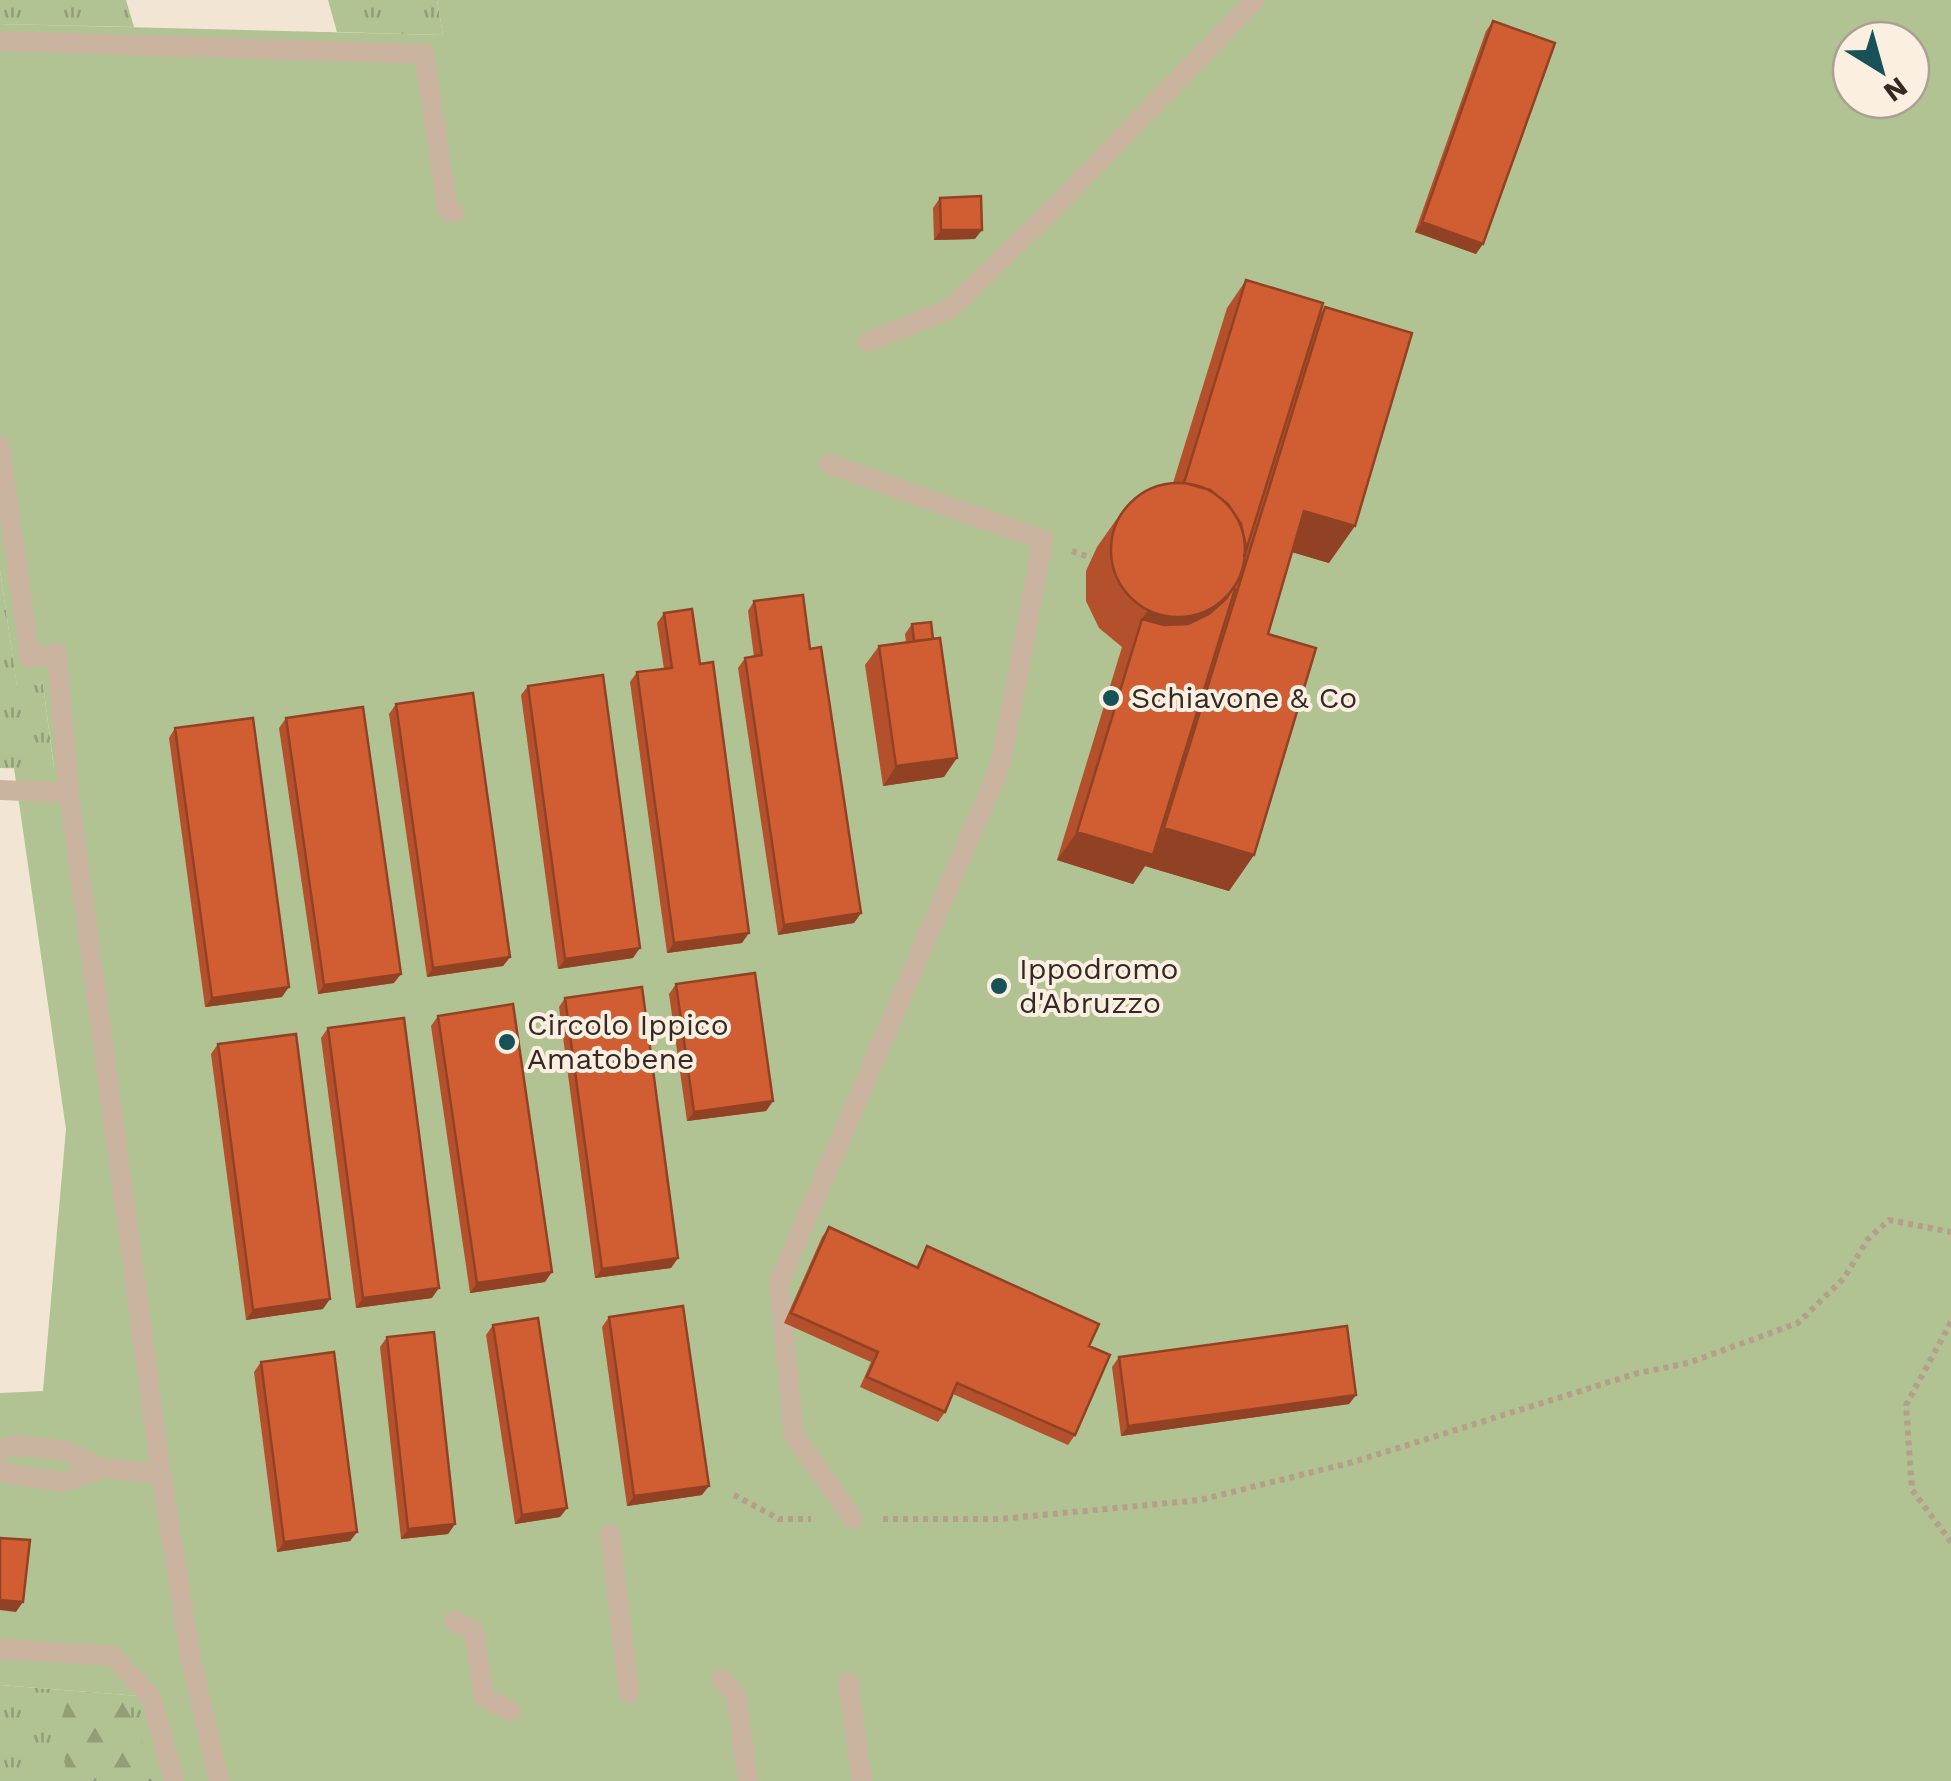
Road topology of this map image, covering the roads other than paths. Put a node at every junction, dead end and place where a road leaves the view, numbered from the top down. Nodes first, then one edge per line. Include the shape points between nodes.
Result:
1 (1255, 0) edge
2 (0, 41) edge
3 (456, 212) dead end
4 (867, 342) dead end
5 (0, 447) edge
6 (829, 464) dead end
7 (0, 790) edge
8 (69, 793) junction
9 (0, 1450) edge
10 (102, 1468) junction
11 (0, 1469) edge
12 (161, 1474) junction
13 (854, 1519) road end
14 (610, 1534) dead end
15 (454, 1621) dead end
16 (0, 1649) edge
17 (721, 1680) dead end
18 (848, 1682) dead end
19 (629, 1693) dead end
20 (511, 1711) dead end
21 (174, 1781) edge
22 (219, 1781) edge
23 (748, 1781) edge
24 (862, 1781) edge

1 - 4 lane via 950,309
2 - 3 lane via 424,54 448,212
5 - 8 lane via 30,658 58,654
6 - 13 lane via 1043,540 1001,763 778,1283 794,1434
7 - 8 lane
8 - 12 lane
9 - 10 lane via 66,1450
10 - 11 lane via 62,1482
10 - 12 lane
12 - 22 lane via 191,1660
14 - 19 lane
15 - 20 lane via 474,1631 484,1697
16 - 21 lane via 113,1656 152,1697
17 - 23 lane via 736,1695
18 - 24 lane

